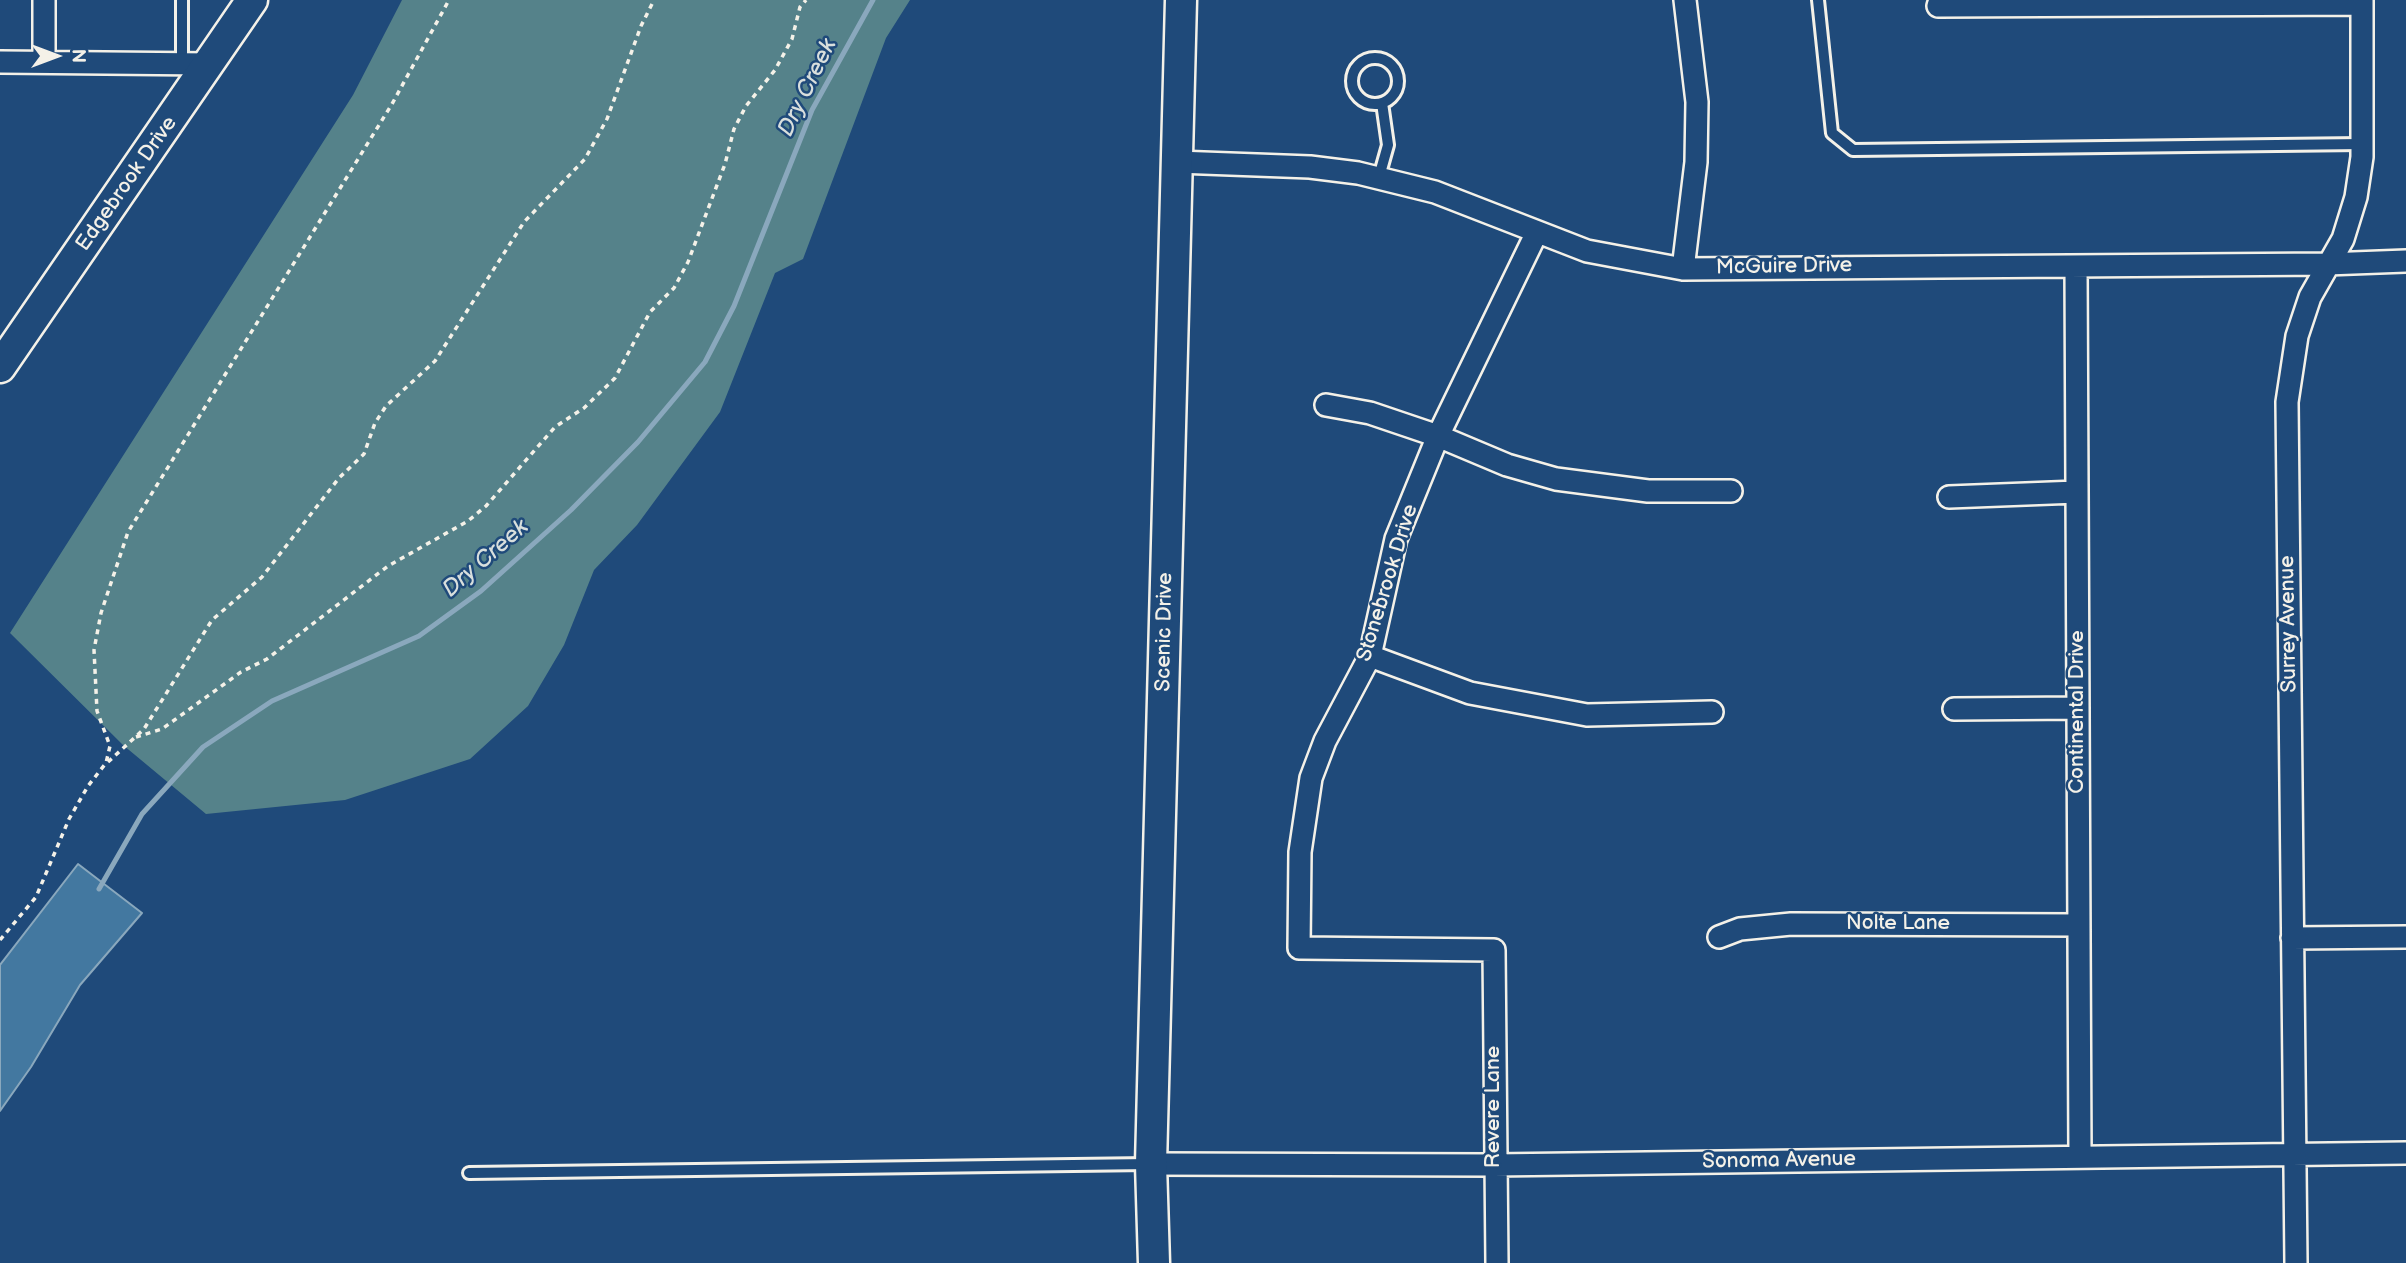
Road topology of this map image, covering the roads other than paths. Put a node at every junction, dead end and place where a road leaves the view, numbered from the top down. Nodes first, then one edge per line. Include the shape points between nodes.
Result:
1 (44, 0) edge
2 (182, 0) edge
3 (252, 0) edge
4 (1181, 0) edge
5 (1685, 0) edge
6 (1818, 0) edge
7 (2362, 2) edge
8 (1939, 3) edge
9 (44, 61) junction
10 (0, 62) edge
11 (196, 65) junction
12 (1382, 103) junction
13 (2362, 144) junction
14 (1177, 162) junction
15 (1379, 177) junction
16 (1536, 233) junction
17 (2406, 261) edge
18 (2327, 264) junction
19 (2076, 266) junction
20 (1682, 270) junction
21 (0, 367) edge
22 (1325, 405) dead end
23 (1438, 436) junction
24 (1731, 491) dead end
25 (2077, 492) junction
26 (1949, 496) dead end
27 (1370, 656) junction
28 (2078, 708) junction
29 (1954, 709) dead end
30 (1712, 712) dead end
31 (2079, 925) junction
32 (1719, 937) dead end
33 (2406, 937) edge
34 (2292, 939) junction
35 (1494, 950) joint
36 (2406, 1153) edge
37 (2293, 1156) junction
38 (2080, 1157) junction
39 (1151, 1164) junction
40 (1494, 1165) junction
41 (469, 1173) dead end
42 (1154, 1263) edge
43 (1497, 1263) edge
44 (2295, 1263) edge

1 - 9 street
2 - 11 lane
3 - 11 main road, Edgebrook Drive
4 - 14 main road, Scenic Drive
5 - 20 street via 1696,150
6 - 13 lane via 1832,133 1853,150
7 - 8 street
7 - 13 street, Surrey Avenue
9 - 10 street
9 - 11 street
11 - 21 main road, Edgebrook Drive
12 - 12 lane via 1395,91 1397,74 1385,61 1368,60 1355,71 1353,88 1365,102
12 - 15 lane via 1388,145
13 - 18 street, Surrey Avenue via 2356,197 2346,230
14 - 15 street, McGuire Drive via 1310,167
14 - 39 main road, Scenic Drive
15 - 16 street, McGuire Drive via 1435,192
16 - 20 street, McGuire Drive via 1587,251
16 - 23 street, Stonebrook Drive
17 - 18 street, McGuire Drive
18 - 19 street, McGuire Drive
18 - 34 street, Surrey Avenue via 2297,336 2287,402
19 - 20 street, McGuire Drive
19 - 25 street, Continental Drive
22 - 23 street via 1370,413
23 - 24 street via 1556,480 1648,491
23 - 27 street, Stonebrook Drive via 1396,539
25 - 26 street
25 - 28 street, Continental Drive
27 - 30 street via 1470,693 1587,715
27 - 35 street, Stonebrook Drive via 1335,720 1311,778 1300,852 1299,948
28 - 29 street
28 - 31 street, Continental Drive
31 - 32 street, Nolte Lane via 1791,923 1740,929
31 - 38 street, Continental Drive
33 - 34 street
34 - 37 street, Surrey Avenue
35 - 40 street, Revere Lane
36 - 37 street, Sonoma Avenue
37 - 38 street, Sonoma Avenue
37 - 44 street, Surrey Avenue
38 - 40 street, Sonoma Avenue
39 - 40 street, Sonoma Avenue
39 - 41 lane
39 - 42 main road, Scenic Drive
40 - 43 street, Revere Lane

